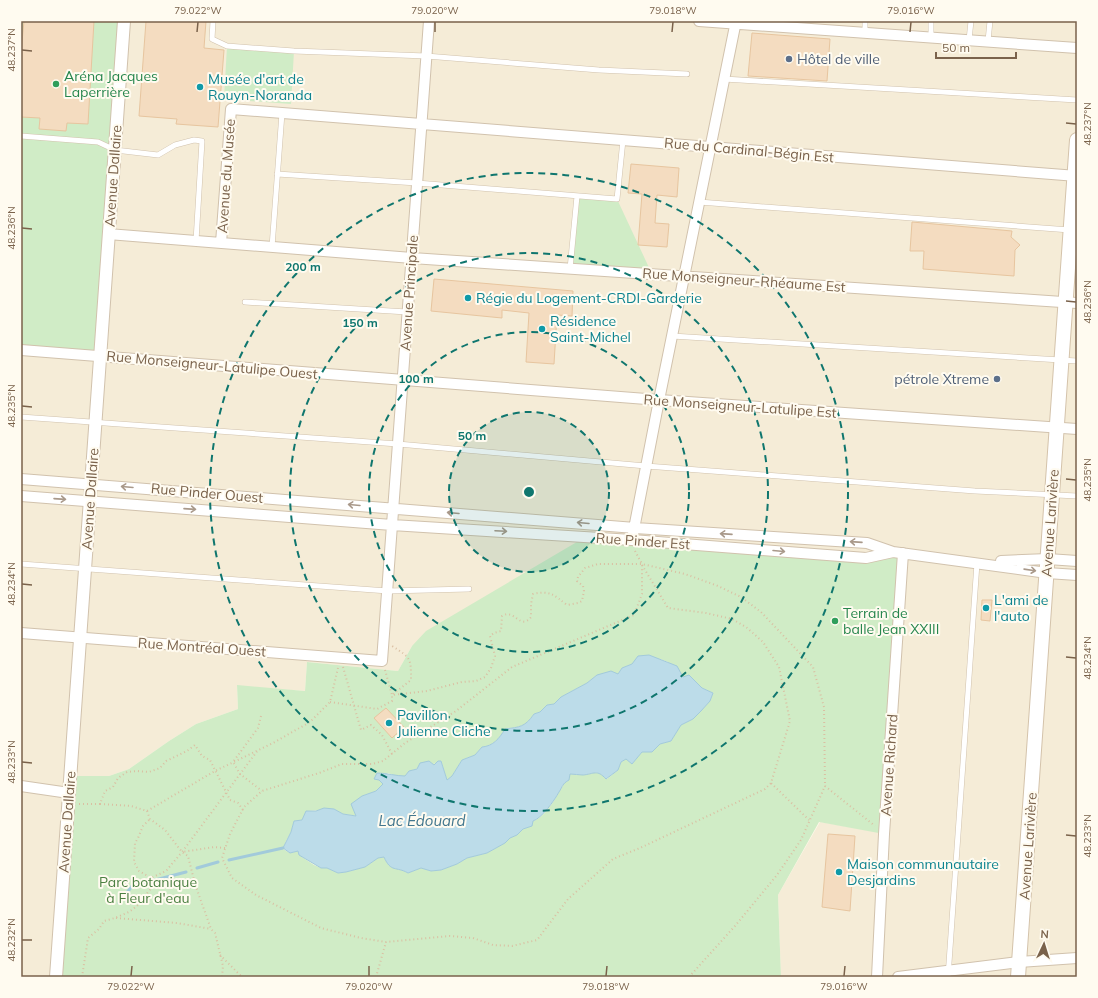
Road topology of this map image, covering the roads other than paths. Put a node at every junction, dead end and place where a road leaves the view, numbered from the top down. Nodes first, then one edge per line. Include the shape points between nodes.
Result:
1 (124, 21) edge
2 (213, 21) edge
3 (429, 21) edge
4 (699, 21) edge
5 (865, 21) edge
6 (931, 21) edge
7 (970, 21) edge
8 (990, 21) edge
9 (735, 22) edge
10 (864, 32) junction
11 (930, 37) junction
12 (969, 40) junction
13 (988, 42) junction
14 (1077, 48) edge
15 (426, 56) junction
16 (687, 74) dead end
17 (724, 79) junction
18 (1077, 100) edge
19 (231, 109) joint
20 (282, 113) junction
21 (422, 124) junction
22 (21, 136) edge
23 (623, 140) junction
24 (1077, 140) edge
25 (710, 147) junction
26 (115, 150) junction
27 (277, 174) junction
28 (1076, 176) edge
29 (417, 183) junction
30 (577, 196) junction
31 (699, 202) junction
32 (1074, 231) edge
33 (108, 234) junction
34 (196, 241) junction
35 (221, 244) junction
36 (272, 247) junction
37 (412, 258) junction
38 (570, 269) junction
39 (684, 276) junction
40 (245, 302) dead end
41 (1071, 303) edge
42 (408, 312) junction
43 (672, 336) junction
44 (21, 350) edge
45 (100, 356) junction
46 (1062, 360) junction
47 (1077, 361) edge
48 (402, 380) junction
49 (659, 400) junction
50 (21, 417) edge
51 (95, 422) junction
52 (1057, 427) junction
53 (1077, 429) edge
54 (398, 444) junction
55 (646, 466) junction
56 (21, 479) edge
57 (91, 484) junction
58 (1052, 494) junction
59 (21, 496) edge
60 (1077, 496) edge
61 (89, 502) junction
62 (393, 508) junction
63 (392, 525) junction
64 (635, 528) junction
65 (632, 540) junction
66 (898, 553) junction
67 (1077, 561) edge
68 (977, 562) junction
69 (21, 564) edge
70 (1047, 566) junction
71 (86, 568) junction
72 (1077, 575) edge
73 (469, 589) dead end
74 (388, 591) junction
75 (21, 633) edge
76 (80, 638) junction
77 (382, 661) joint
78 (21, 786) edge
79 (68, 798) junction
80 (1077, 958) edge
81 (1019, 962) junction
82 (948, 974) edge
83 (56, 977) edge
84 (877, 977) edge
85 (898, 977) edge
86 (1018, 977) edge

1 - 26 street, Avenue Dallaire
2 - 15 lane via 212,40 227,46
3 - 15 street, Avenue Principale
4 - 9 street
5 - 10 lane
6 - 11 lane
7 - 12 lane
8 - 13 lane
9 - 10 street
9 - 17 street
10 - 11 street
11 - 12 street
12 - 13 street
13 - 14 street
15 - 16 lane via 599,70
15 - 21 street, Avenue Principale
17 - 18 lane
17 - 25 street
19 - 20 street, Rue du Cardinal-Bégin Est
19 - 35 street, Avenue du Musée
20 - 21 street, Rue du Cardinal-Bégin Est
20 - 27 lane
21 - 23 street, Rue du Cardinal-Bégin Est
21 - 29 street, Avenue Principale
22 - 26 lane via 98,142
23 - 25 street, Rue du Cardinal-Bégin Est
23 - 30 lane via 617,199
24 - 28 main road, Avenue Larivière
25 - 28 street, Rue du Cardinal-Bégin Est
25 - 31 street
26 - 33 street, Avenue Dallaire
26 - 34 lane via 158,155 175,145 194,140 202,141
27 - 29 lane
27 - 36 lane
28 - 32 main road, Avenue Larivière
29 - 30 lane
29 - 37 street, Avenue Principale
30 - 38 lane
31 - 32 lane
31 - 39 street
32 - 41 main road, Avenue Larivière
33 - 34 street, Rue Monseigneur-Rhéaume Est
33 - 45 street, Avenue Dallaire
34 - 35 street, Rue Monseigneur-Rhéaume Est
35 - 36 street, Rue Monseigneur-Rhéaume Est
36 - 37 street, Rue Monseigneur-Rhéaume Est
37 - 38 street, Rue Monseigneur-Rhéaume Est
37 - 42 street, Avenue Principale
38 - 39 street, Rue Monseigneur-Rhéaume Est
39 - 41 street, Rue Monseigneur-Rhéaume Est
39 - 43 street
40 - 42 lane
41 - 46 main road, Avenue Larivière
42 - 48 street, Avenue Principale
43 - 46 lane
43 - 49 street
44 - 45 street, Rue Monseigneur-Latulipe Ouest
45 - 48 street, Rue Monseigneur-Latulipe Ouest
45 - 51 street, Avenue Dallaire
46 - 47 lane
46 - 52 main road, Avenue Larivière
48 - 49 street, Rue Monseigneur-Latulipe Est
48 - 54 street, Avenue Principale
49 - 52 street, Rue Monseigneur-Latulipe Est
49 - 55 street
50 - 51 lane
51 - 54 lane
51 - 57 street, Avenue Dallaire
52 - 53 street, Rue Monseigneur-Latulipe Est
52 - 58 main road, Avenue Larivière
54 - 55 lane
54 - 62 street, Avenue Principale
55 - 58 lane via 975,491
55 - 64 street
56 - 57 street, Rue Pinder Ouest
57 - 61 street, Avenue Dallaire
62 -> 57 street, Rue Pinder Ouest
58 - 60 lane
58 - 70 main road, Avenue Larivière
59 -> 61 street, Rue Pinder Ouest
61 -> 63 street, Rue Pinder Ouest
61 - 71 street, Avenue Dallaire
62 - 63 street, Avenue Principale
64 -> 62 street, Rue Pinder Est
63 -> 65 street, Rue Pinder Est
63 - 74 street, Avenue Principale
64 - 65 street
66 -> 64 street, Rue Pinder Est via 867,543
65 -> 66 street, Rue Pinder Est via 866,558
66 - 68 street, Rue Pinder Est
66 - 84 street, Avenue Richard
67 - 70 street, Rue Pinder Est
68 - 70 street, Rue Pinder Est
68 - 82 lane
69 - 71 lane
70 - 72 street, Rue Pinder Est
70 - 81 main road, Avenue Larivière
71 - 74 lane
71 - 76 street, Avenue Dallaire
73 - 74 lane
74 - 77 street, Avenue Principale
75 - 76 street, Rue Montréal Ouest
76 - 77 street, Rue Montréal Ouest
76 - 79 street, Avenue Dallaire
78 - 79 street
79 - 83 street, Avenue Dallaire
80 - 81 street
81 - 82 street
81 - 86 main road, Avenue Larivière
82 - 85 street

